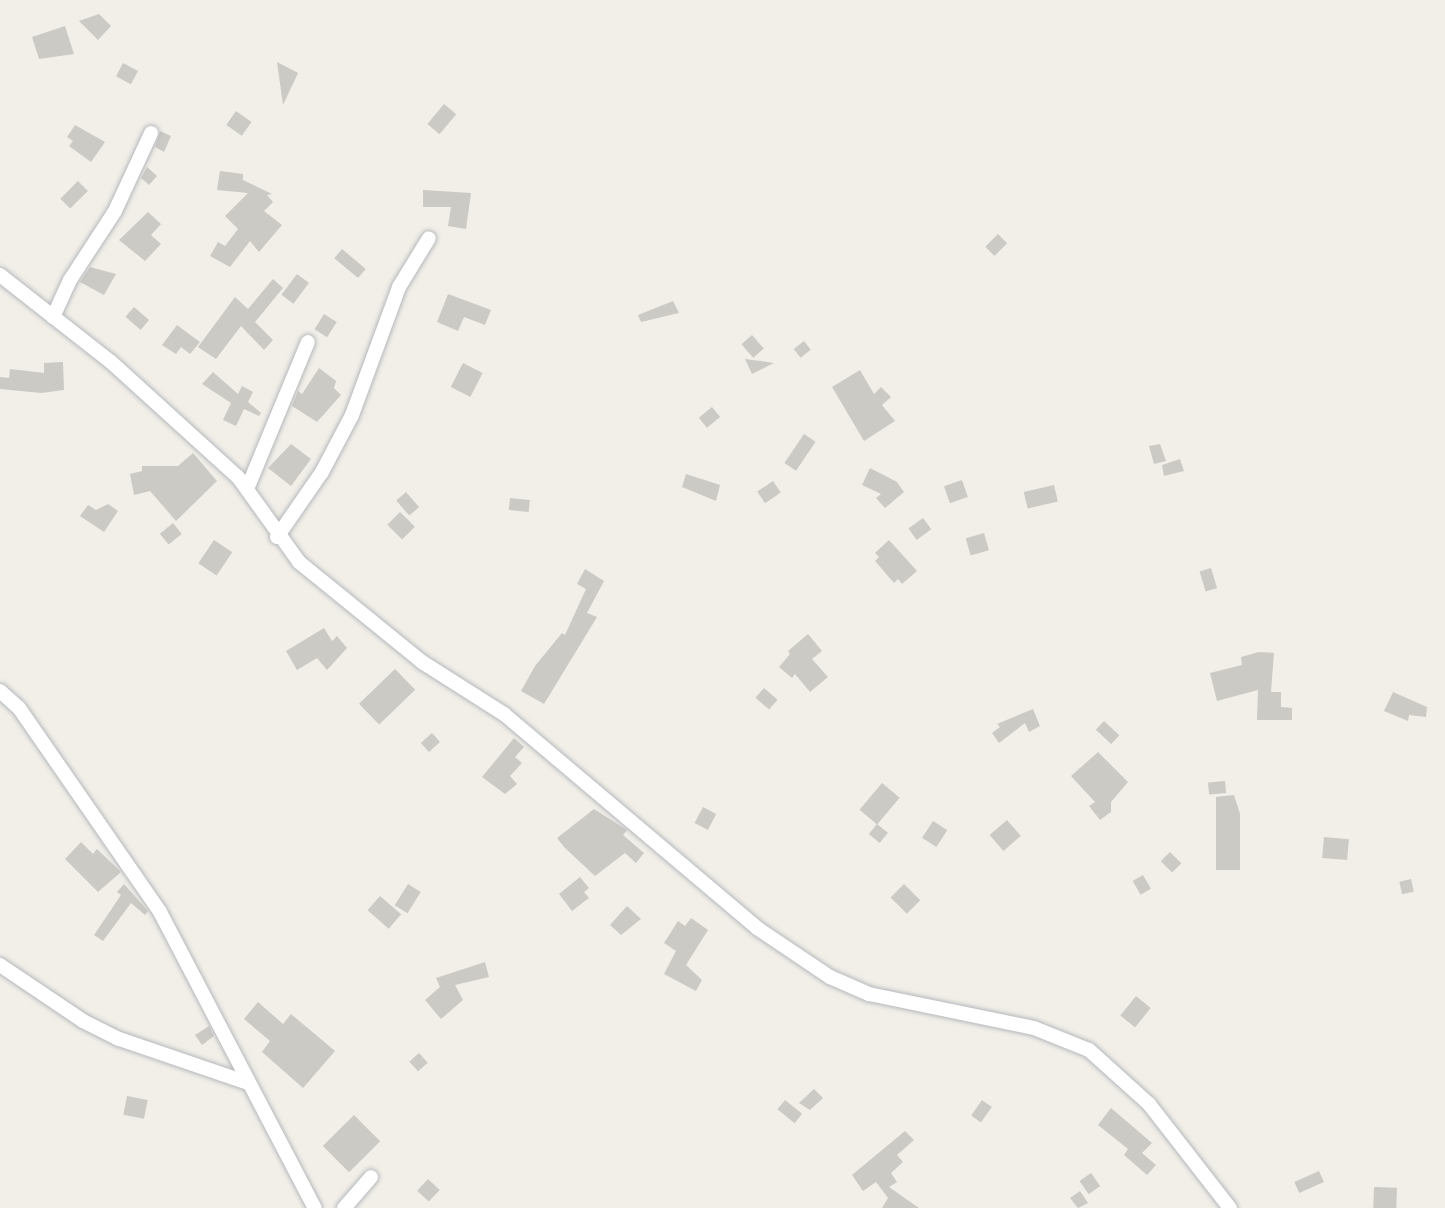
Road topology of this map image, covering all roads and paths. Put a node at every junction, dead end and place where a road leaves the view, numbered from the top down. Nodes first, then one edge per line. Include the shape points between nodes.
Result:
1 (151, 133) dead end
2 (429, 237) dead end
3 (0, 275) edge
4 (53, 317) junction
5 (307, 342) dead end
6 (247, 489) junction
7 (277, 537) junction
8 (0, 691) edge
9 (0, 965) edge
10 (248, 1083) junction
11 (372, 1177) dead end
12 (315, 1208) edge
13 (344, 1208) edge
14 (1230, 1208) edge

1 - 4 street via 116,211 70,280
2 - 7 street via 399,288 352,415 322,472
3 - 4 street
4 - 6 street via 196,438
5 - 6 street
6 - 7 street
7 - 14 street via 299,562 379,629 504,714 668,848 757,928 830,977 908,1005 1034,1028 1089,1050 1149,1104
8 - 10 street via 19,708 160,912
9 - 10 street via 83,1021 120,1039
10 - 12 street
11 - 13 street

